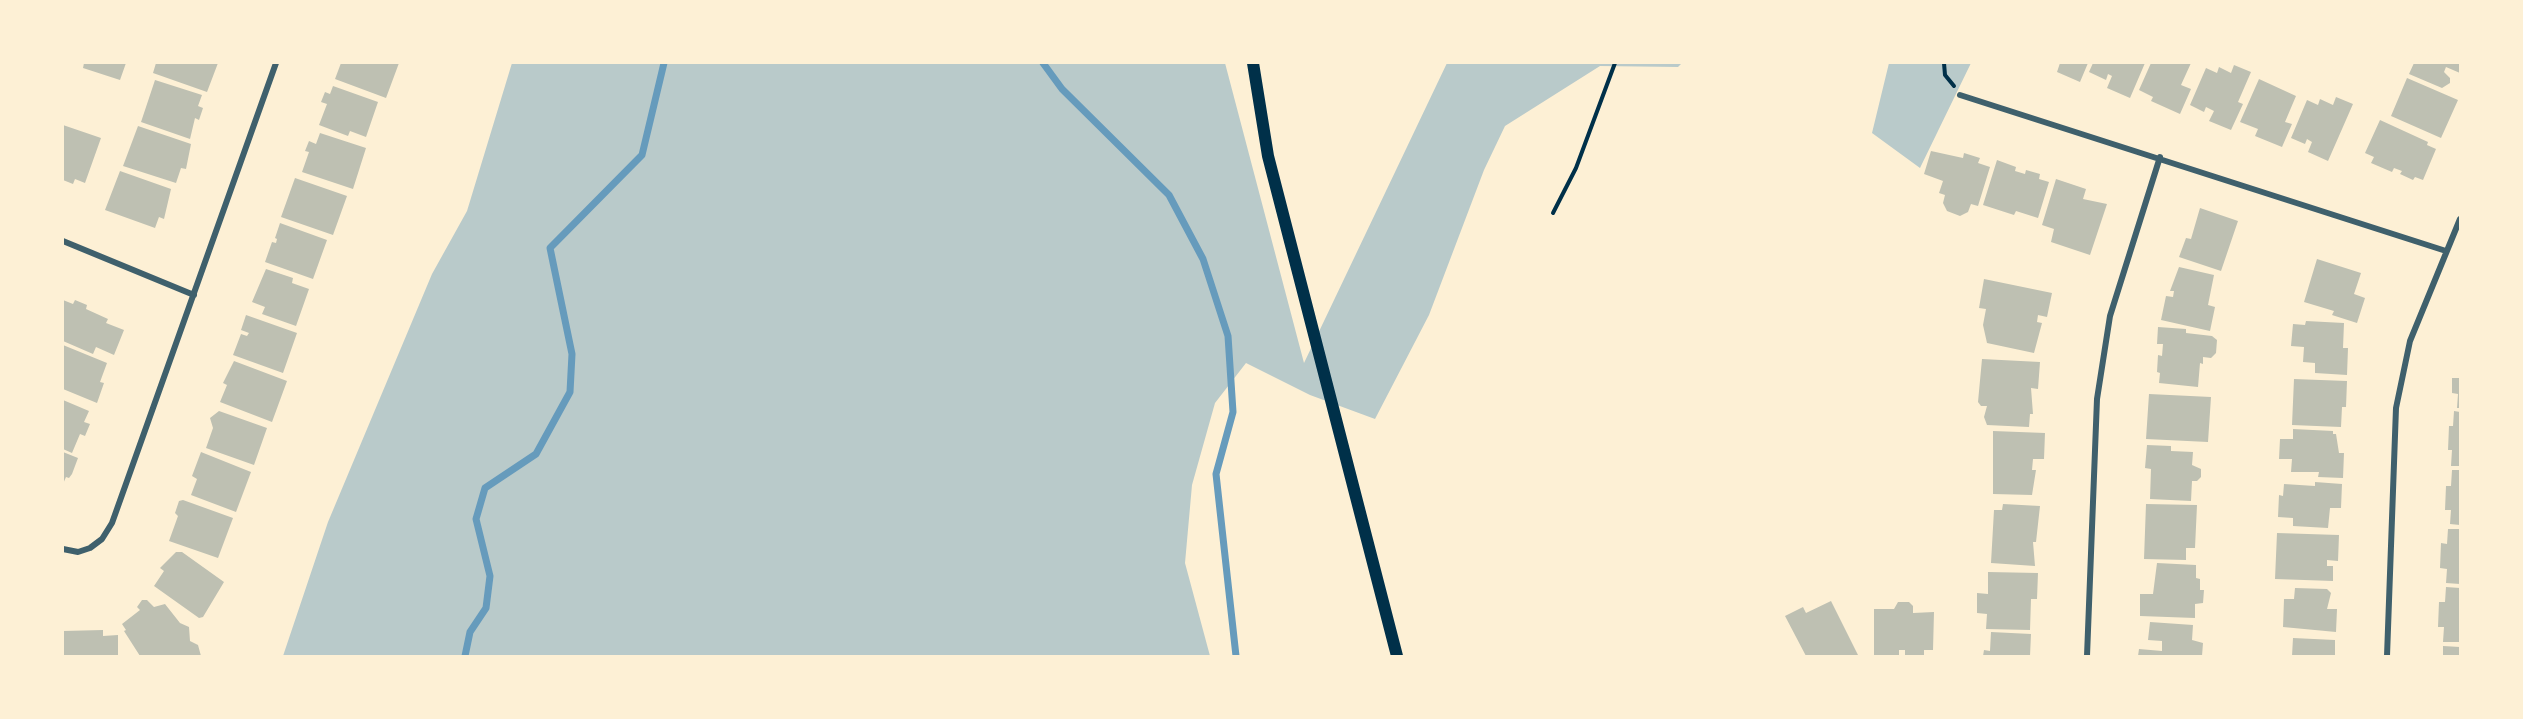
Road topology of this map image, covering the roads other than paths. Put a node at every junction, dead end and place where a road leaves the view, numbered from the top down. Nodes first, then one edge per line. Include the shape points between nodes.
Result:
1 (276, 63) edge
2 (1253, 63) edge
3 (1960, 95) road end
4 (2160, 157) junction
5 (2460, 219) edge
6 (63, 241) edge
7 (2446, 251) junction
8 (194, 295) junction
9 (63, 549) edge
10 (1396, 656) edge
11 (2087, 656) edge
12 (2387, 656) edge

1 - 8 street
2 - 10 main road via 1268,156
3 - 4 street
4 - 7 street
4 - 11 street via 2110,316 2097,399
5 - 7 street
6 - 8 street
7 - 12 street via 2410,341 2396,408
8 - 9 street via 112,523 90,548 78,552

